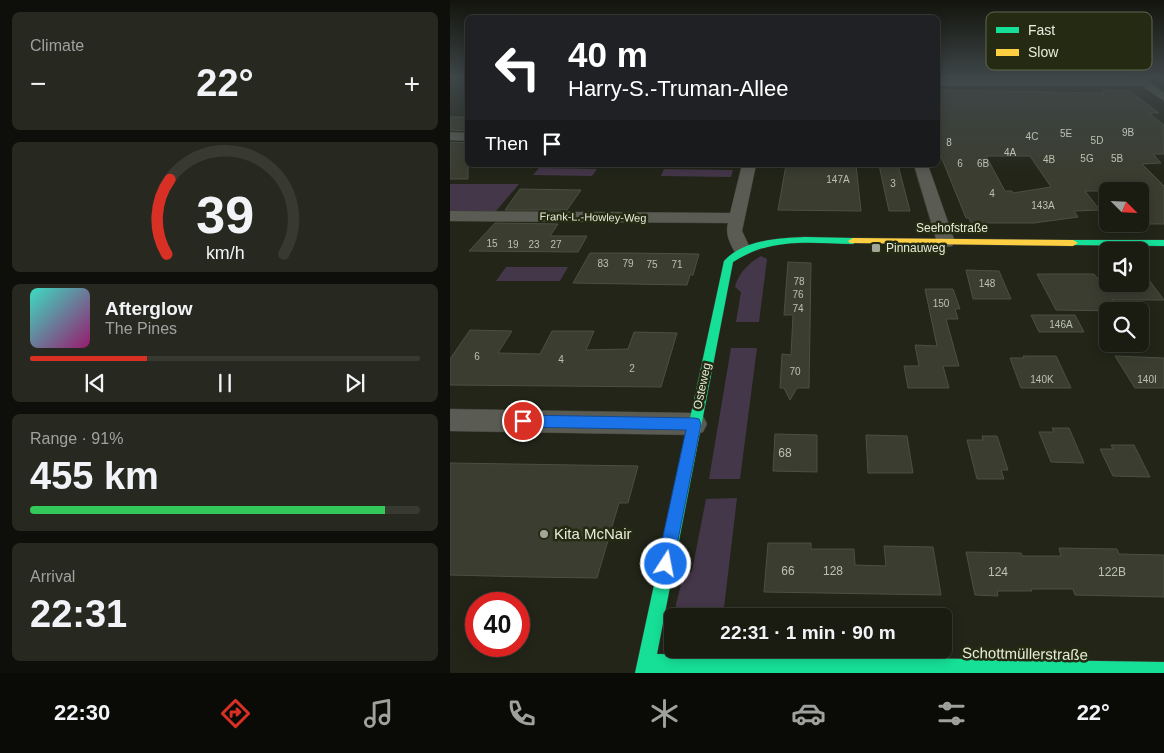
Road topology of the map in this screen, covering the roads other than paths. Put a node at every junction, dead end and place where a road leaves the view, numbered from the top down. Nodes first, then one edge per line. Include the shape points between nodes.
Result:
1 (450, 136) edge
2 (465, 137) edge
3 (748, 167) edge
4 (922, 167) edge
5 (450, 216) edge
6 (736, 218) junction
7 (946, 242) junction
8 (1164, 244) edge
9 (742, 250) junction
10 (450, 420) edge
11 (694, 424) junction
12 (645, 668) edge
13 (1164, 671) edge

1 - 2 street
3 - 6 street
4 - 7 street
5 - 6 street, Frank-L.-Howley-Weg
6 - 9 street via 734,231
7 - 8 street, Seehofstraße
7 - 9 street, Seehofstraße via 779,241
9 - 11 street, Osteweg via 729,261
10 - 11 street
11 - 12 street, Osteweg
12 - 13 street, Schottmüllerstraße

